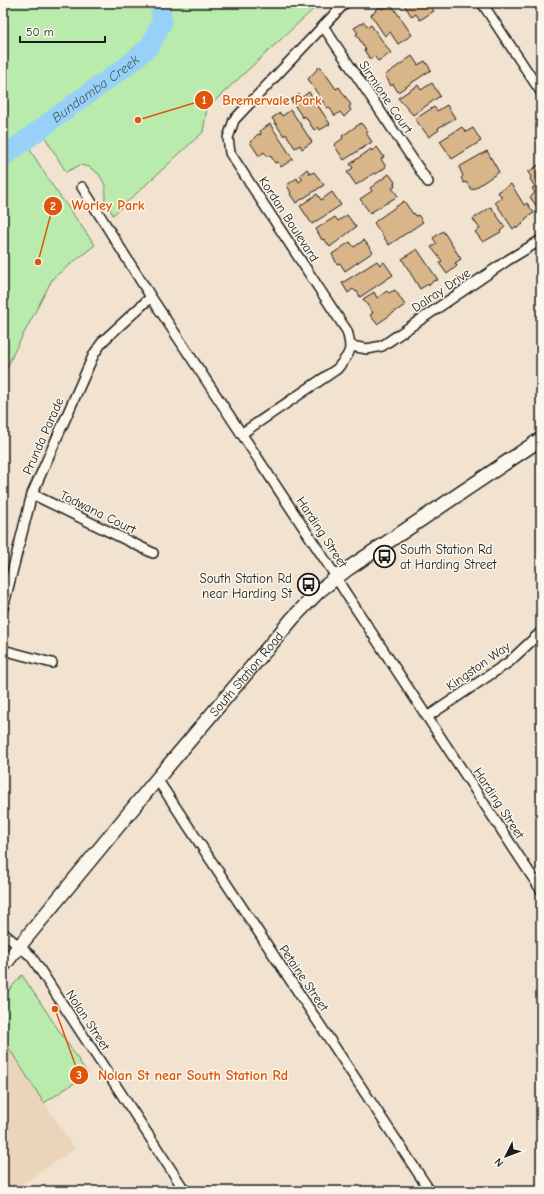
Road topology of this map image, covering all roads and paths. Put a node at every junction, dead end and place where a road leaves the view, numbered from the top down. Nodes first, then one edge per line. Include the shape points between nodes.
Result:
1 (346, 3) edge
2 (482, 3) edge
3 (323, 26) junction
4 (541, 92) edge
5 (428, 182) dead end
6 (82, 187) dead end
7 (541, 240) edge
8 (151, 297) junction
9 (352, 346) junction
10 (241, 434) junction
11 (541, 439) edge
12 (32, 494) junction
13 (153, 553) dead end
14 (336, 578) junction
15 (3, 608) edge
16 (541, 632) edge
17 (3, 650) edge
18 (52, 662) dead end
19 (427, 717) junction
20 (156, 779) junction
21 (541, 890) edge
22 (3, 933) edge
23 (19, 946) junction
24 (3, 966) edge
25 (185, 1191) edge
26 (430, 1191) edge

1 - 3 street, Kordan Boulevard
2 - 4 street
3 - 5 street, Sirmione Court
3 - 9 street, Kordan Boulevard via 234,120 228,138 230,153 347,331
6 - 8 street, Harding Street
7 - 9 street, Dalray Drive via 382,346 367,349
8 - 10 street, Harding Street
8 - 12 street, Prunda Parade via 103,341 94,354
9 - 10 street via 337,369
10 - 14 street, Harding Street
11 - 14 main road, South Station Road
12 - 13 street, Todwana Court
12 - 15 street, Prunda Parade
14 - 19 street, Harding Street
14 - 20 main road, South Station Road via 319,591 293,618
16 - 19 street, Kingston Way via 509,662
17 - 18 street
19 - 21 street, Harding Street
20 - 23 main road, South Station Road
20 - 26 street, Petaine Street
22 - 23 street
23 - 24 main road, South Station Road
23 - 25 street, Nolan Street via 31,956

